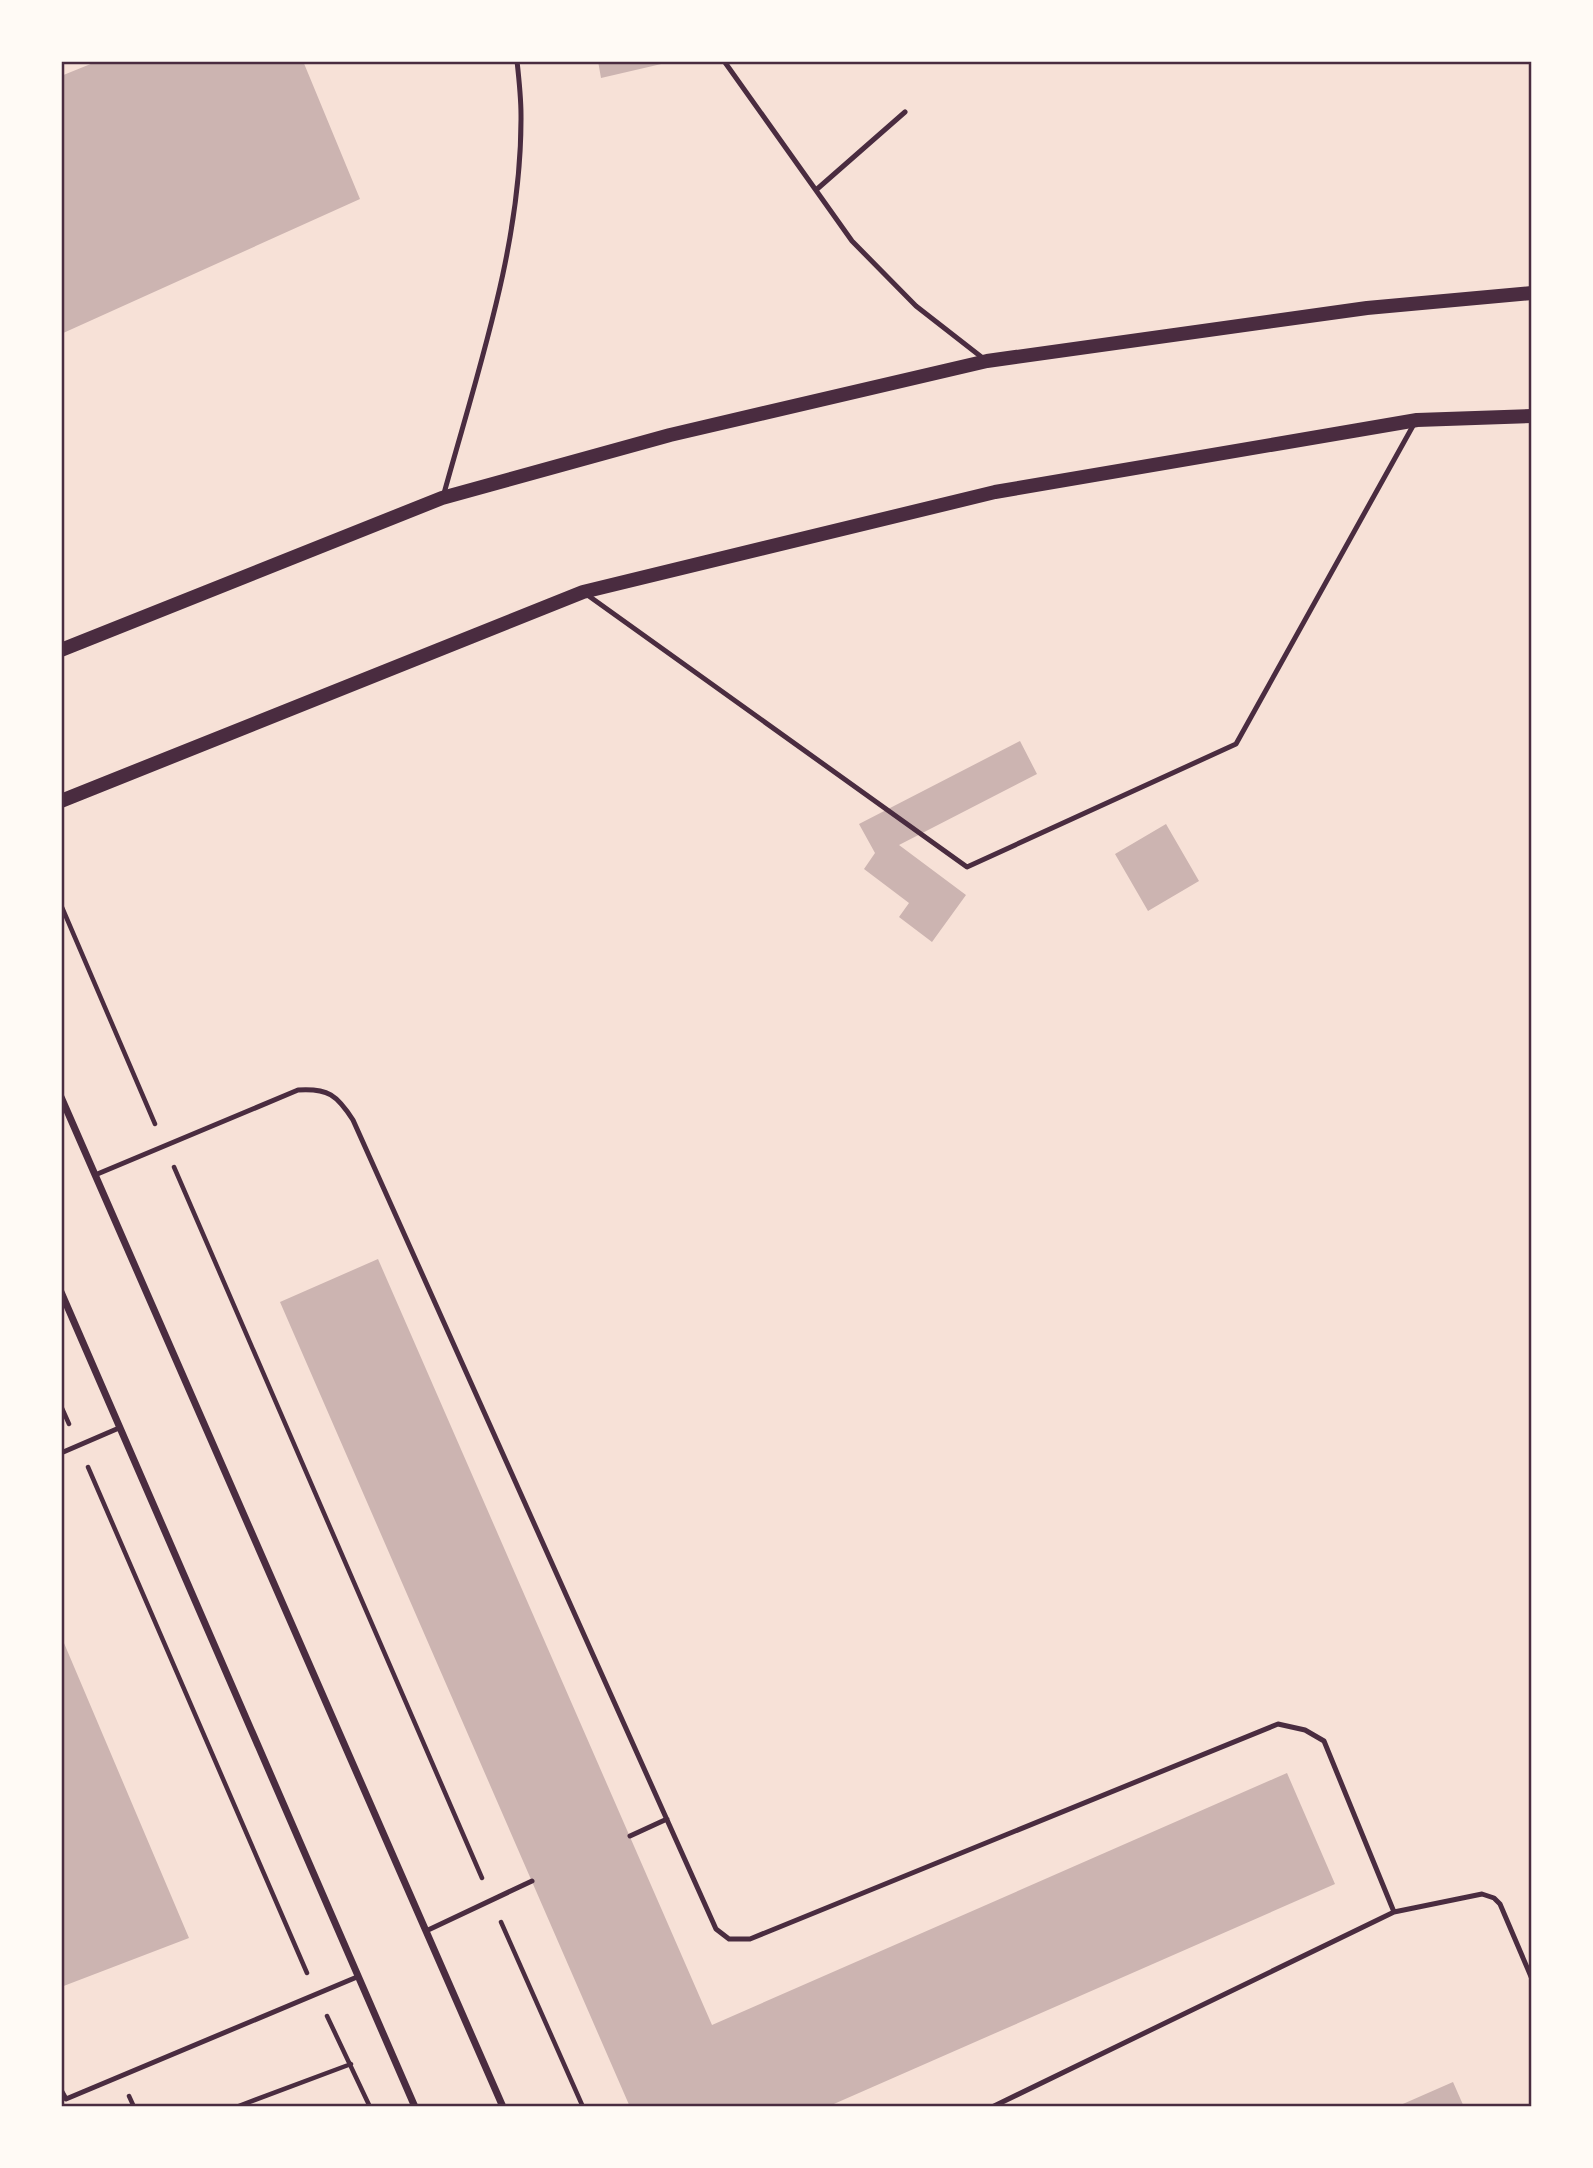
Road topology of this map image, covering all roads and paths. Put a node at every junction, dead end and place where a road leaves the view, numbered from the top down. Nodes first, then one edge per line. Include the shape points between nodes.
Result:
1 (517, 61) edge
2 (724, 61) edge
3 (905, 112) dead end
4 (816, 190) junction
5 (1532, 293) edge
6 (987, 361) junction
7 (1532, 416) edge
8 (1417, 420) junction
9 (442, 498) junction
10 (583, 592) junction
11 (61, 650) edge
12 (61, 801) edge
13 (61, 905) edge
14 (61, 1097) edge
15 (164, 1145) junction
16 (95, 1175) junction
17 (61, 1292) edge
18 (61, 1406) edge
19 (119, 1428) junction
20 (79, 1446) junction
21 (61, 1453) edge
22 (667, 1819) junction
23 (630, 1836) dead end
24 (532, 1881) dead end
25 (492, 1900) junction
26 (1394, 1912) junction
27 (426, 1931) junction
28 (357, 1977) junction
29 (1532, 1979) edge
30 (316, 1994) junction
31 (351, 2064) junction
32 (61, 2090) edge
33 (236, 2107) edge
34 (370, 2107) edge
35 (415, 2107) edge
36 (503, 2107) edge
37 (583, 2107) edge
38 (992, 2107) edge

1 - 9 lane via 521,116 515,203 496,302
2 - 4 lane
3 - 4 lane
4 - 6 lane via 852,241 916,306
5 - 6 main road via 1367,308
6 - 9 main road via 670,435
7 - 8 main road
8 - 10 main road via 995,492
8 - 10 lane via 1237,744 967,867
9 - 11 main road
10 - 12 main road
13 - 15 path
14 - 16 street
15 - 16 lane
15 - 22 lane via 298,1090 322,1091 343,1104
15 - 25 path
16 - 27 street
17 - 19 street
18 - 20 path
19 - 20 lane
19 - 28 street
20 - 21 lane
20 - 30 path
22 - 23 lane
22 - 26 lane via 716,1929 729,1939 750,1939 1279,1724 1305,1730 1324,1741
24 - 25 lane
25 - 27 lane
25 - 37 path
26 - 29 lane via 1482,1894 1494,1898
26 - 38 lane
27 - 36 street
28 - 30 lane
28 - 35 street
30 - 31 path
30 - 32 lane via 66,2099
31 - 33 path
31 - 34 path

